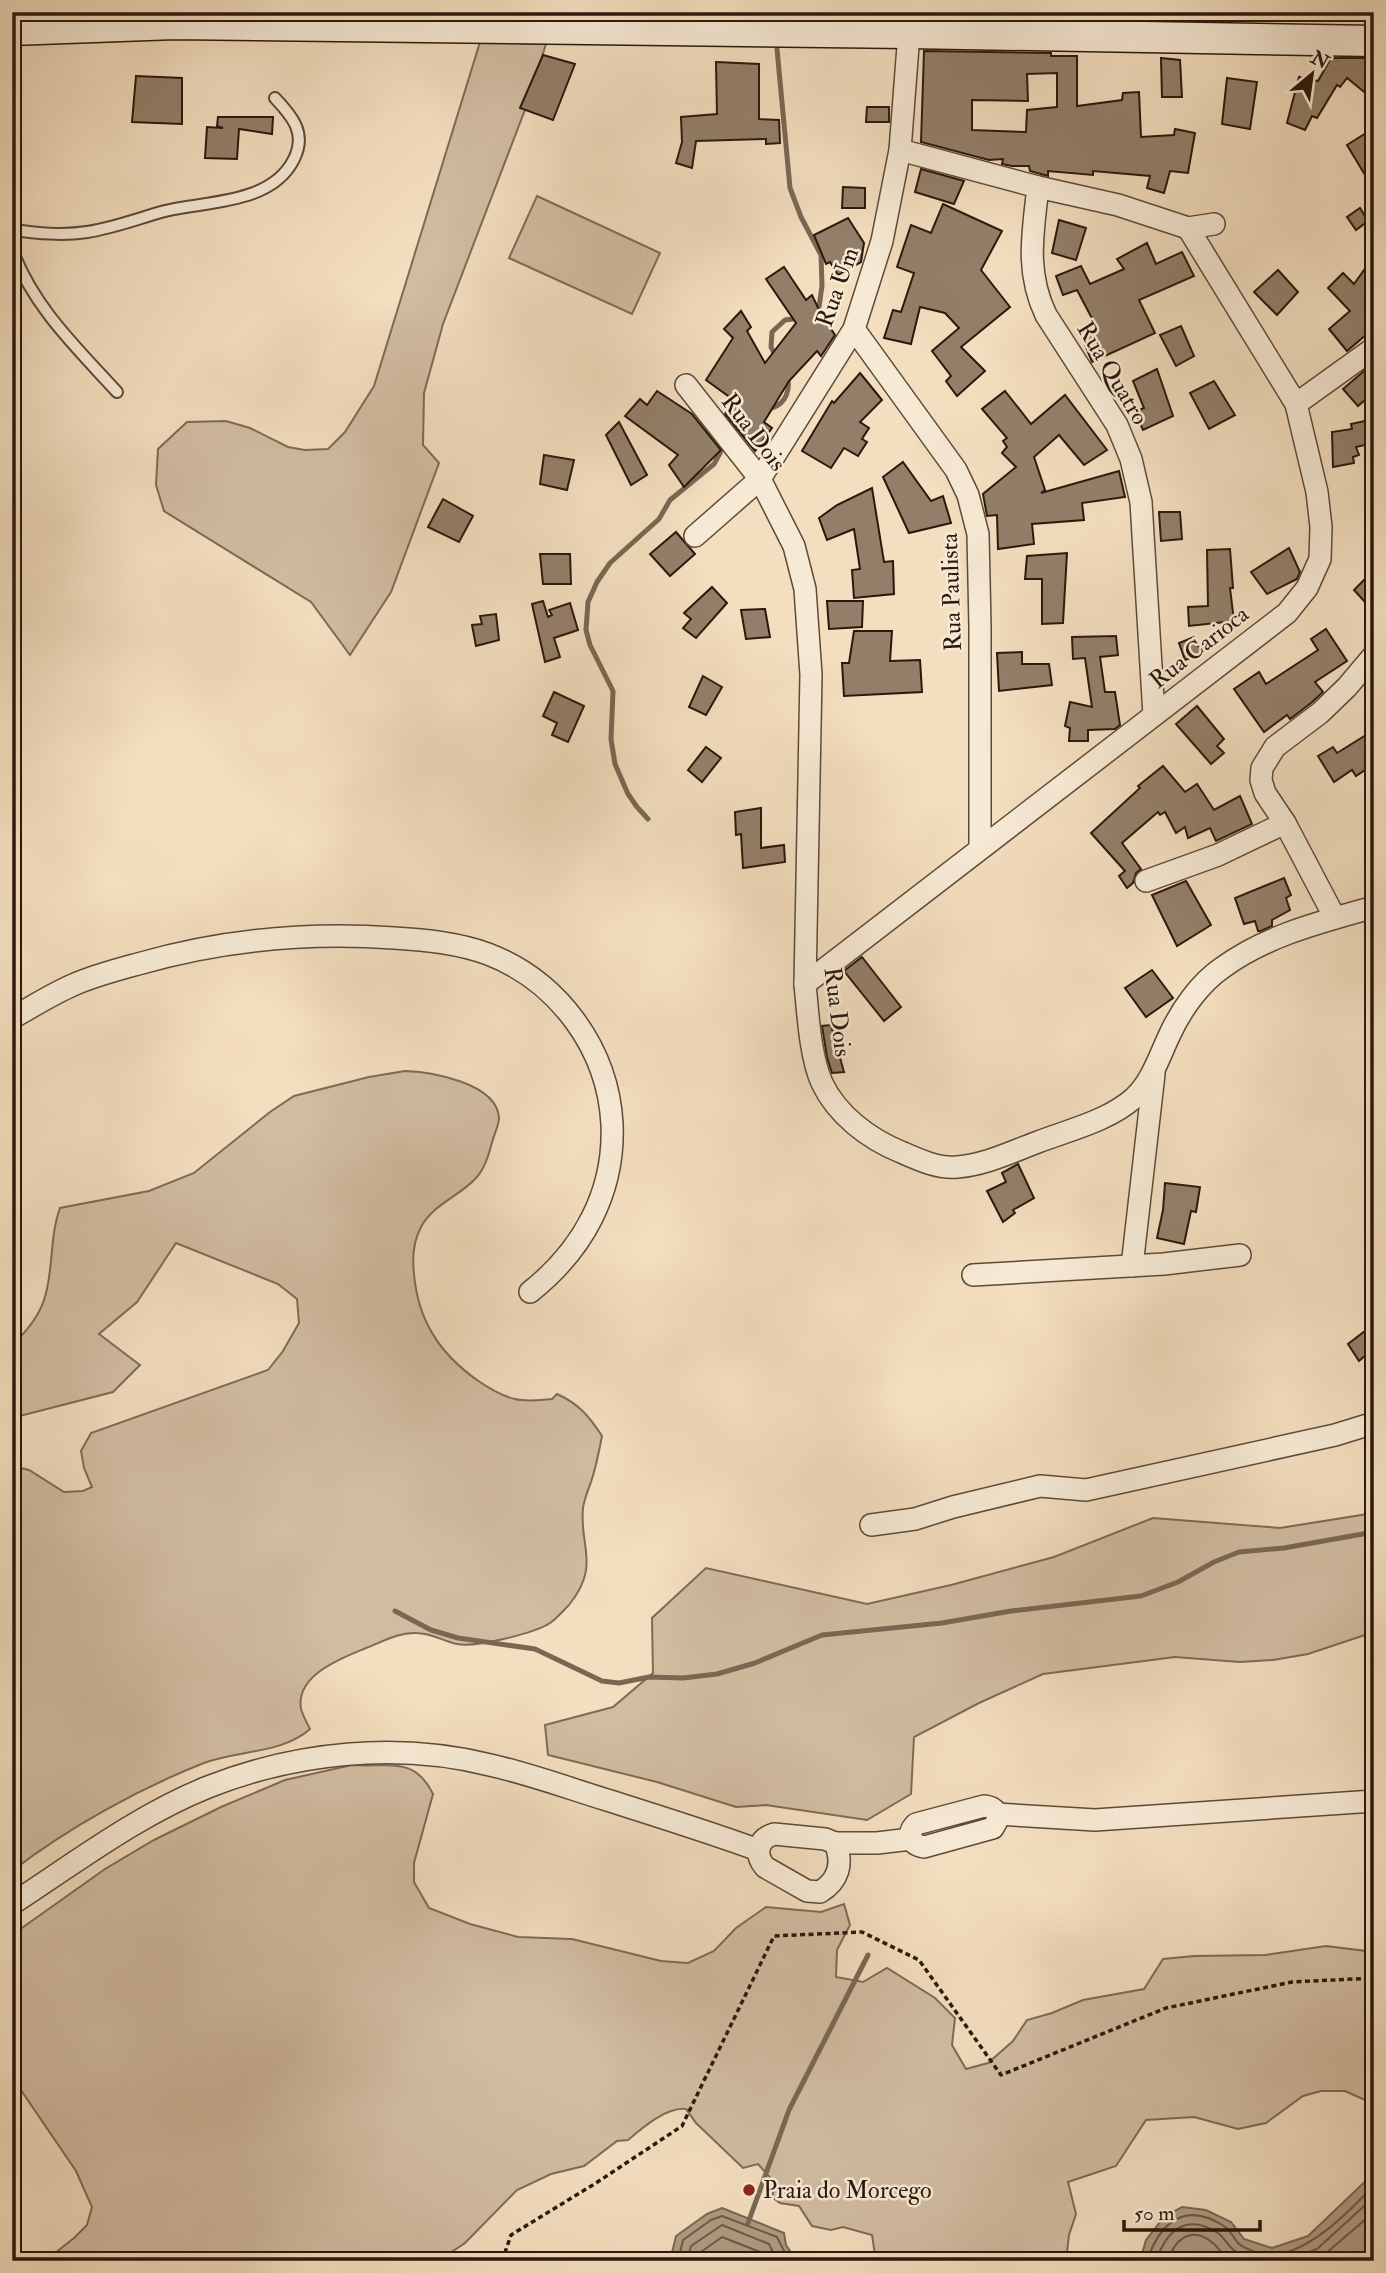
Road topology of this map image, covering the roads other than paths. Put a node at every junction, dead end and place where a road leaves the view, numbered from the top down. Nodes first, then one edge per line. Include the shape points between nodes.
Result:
1 (996, 12) edge
2 (175, 18) edge
3 (899, 22) edge
4 (12, 30) edge
5 (971, 34) junction
6 (1374, 41) edge
7 (275, 98) dead end
8 (900, 150) junction
9 (1038, 187) junction
10 (1214, 224) dead end
11 (1188, 228) junction
12 (12, 230) edge
13 (12, 249) edge
14 (854, 329) junction
15 (1374, 348) edge
16 (686, 385) dead end
17 (117, 392) dead end
18 (1296, 404) junction
19 (760, 479) junction
20 (695, 536) dead end
21 (1374, 655) edge
22 (1154, 715) junction
23 (1284, 823) junction
24 (979, 848) junction
25 (1146, 881) dead end
26 (1374, 907) edge
27 (1335, 918) junction
28 (805, 984) junction
29 (12, 1018) edge
30 (1154, 1068) junction
31 (1240, 1255) dead end
32 (1132, 1266) junction
33 (973, 1275) dead end
34 (530, 1292) dead end
35 (1374, 1423) edge
36 (871, 1525) dead end
37 (1374, 1801) edge
38 (835, 1843) junction
39 (758, 1850) junction
40 (12, 1904) edge

1 - 5 street
2 - 3 main road
2 - 4 main road
3 - 5 main road
3 - 8 street, Rua Um
5 - 6 main road
7 - 12 lane via 293,117 300,133 299,148 279,179 262,188 241,197 87,232
8 - 9 street
8 - 14 street, Rua Um via 882,241
9 - 11 street via 1118,205
9 - 22 street, Rua Quatro via 1031,260 1039,299 1117,425 1141,502
10 - 11 street
11 - 18 street, Rua Carioca
13 - 17 lane via 20,271 50,318
14 - 19 street, Rua Um
14 - 24 street, Rua Paulista via 956,470 978,534
15 - 18 street
16 - 19 street, Rua Dois
18 - 22 street, Rua Carioca via 1321,527 1320,559 1307,588 1287,613
19 - 20 street, Rua Um
19 - 28 street, Rua Dois via 794,546 806,589 811,675
21 - 23 street via 1320,713 1266,759 1261,780
22 - 24 street, Rua Carioca
23 - 25 street via 1218,855
23 - 27 street
24 - 28 street, Rua Carioca
26 - 27 street, Rua Dois
27 - 30 street, Rua Dois via 1263,942 1220,969 1191,1000
28 - 30 street, Rua Dois via 810,1034 822,1083 834,1101 847,1118 884,1145 928,1163 954,1168 981,1164 1115,1113 1148,1083
29 - 34 street via 73,985 116,970 159,957 249,941 328,936 407,939 467,948 505,962 548,991 581,1029 601,1070 611,1114 611,1160 590,1225 564,1262
30 - 32 street
31 - 32 street
32 - 33 street
35 - 36 street via 1086,1490 1040,1486 915,1519
37 - 38 street via 1095,1820 997,1814 993,1828 924,1847 911,1839
38 - 39 street via 774,1834 764,1839
38 - 39 street via 840,1858 838,1874 820,1892 807,1891 765,1867
39 - 40 street via 488,1764 425,1754 352,1754 268,1768 207,1787 149,1816

